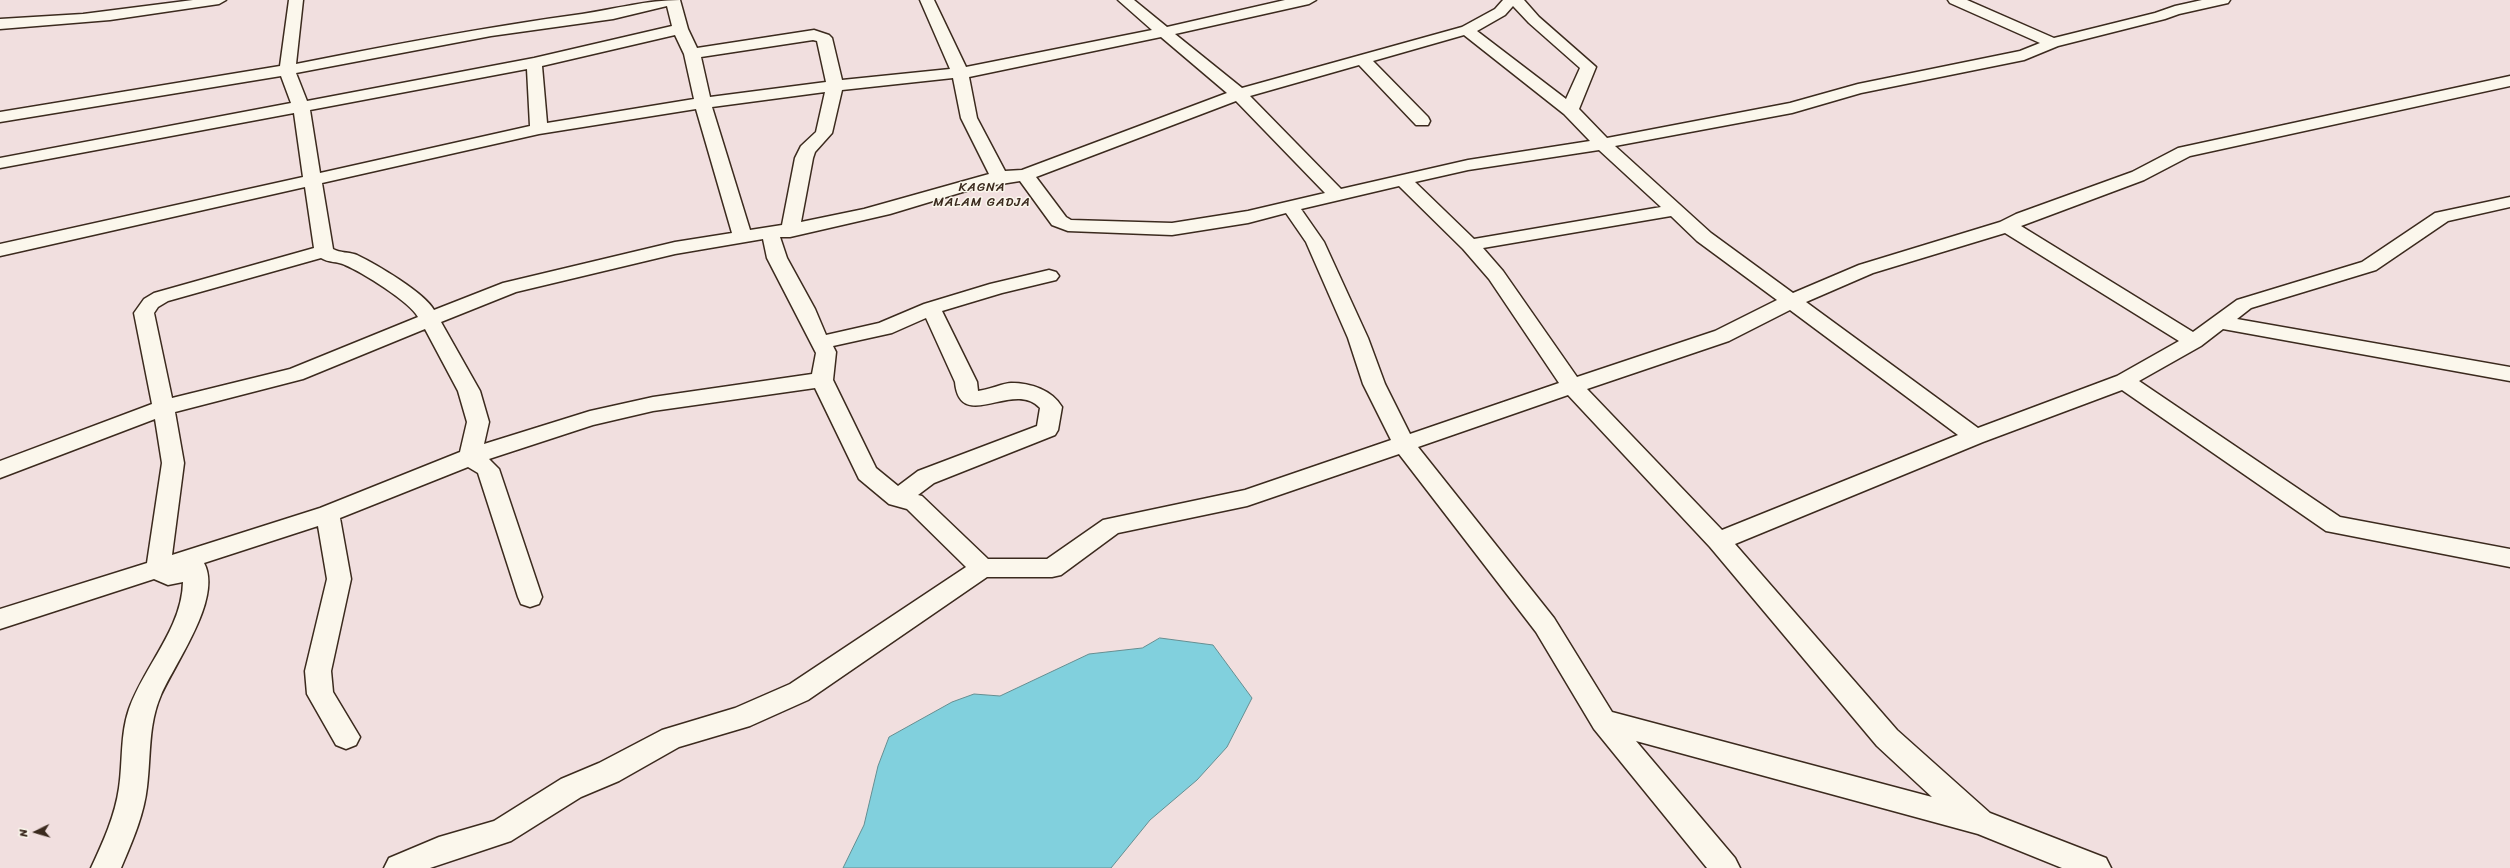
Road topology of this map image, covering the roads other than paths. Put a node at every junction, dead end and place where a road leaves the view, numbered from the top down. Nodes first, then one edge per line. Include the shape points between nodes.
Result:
1 (219, 0) edge
2 (296, 0) edge
3 (674, 0) edge
4 (927, 0) edge
5 (1125, 0) edge
6 (1309, 0) edge
7 (1511, 0) edge
8 (1516, 0) edge
9 (1955, 0) edge
10 (2223, 0) edge
11 (1262, 4) edge
12 (0, 24) edge
13 (680, 29) junction
14 (1467, 30) junction
15 (1164, 32) junction
16 (2053, 43) junction
17 (692, 54) junction
18 (1364, 60) junction
19 (534, 63) junction
20 (287, 70) junction
21 (960, 72) junction
22 (2510, 81) edge
23 (835, 86) junction
24 (1239, 94) junction
25 (703, 103) junction
26 (301, 107) junction
27 (1570, 110) junction
28 (0, 117) edge
29 (1422, 121) dead end
30 (539, 129) junction
31 (1603, 144) junction
32 (0, 163) edge
33 (1025, 175) junction
34 (999, 177) junction
35 (313, 179) junction
36 (1402, 179) junction
37 (1337, 194) junction
38 (2510, 202) edge
39 (1290, 206) junction
40 (1677, 210) junction
41 (2007, 226) junction
42 (790, 231) junction
43 (768, 233) junction
44 (743, 237) junction
45 (1470, 245) junction
46 (0, 250) edge
47 (324, 251) junction
48 (1048, 276) dead end
49 (1791, 301) junction
50 (931, 308) junction
51 (431, 318) junction
52 (2220, 322) junction
53 (2194, 341) junction
54 (819, 343) junction
55 (2510, 374) edge
56 (822, 380) junction
57 (2124, 380) junction
58 (1572, 386) junction
59 (164, 407) junction
60 (1975, 437) junction
61 (1404, 445) junction
62 (470, 457) junction
63 (0, 470) edge
64 (897, 498) junction
65 (328, 514) junction
66 (1718, 541) junction
67 (2510, 558) edge
68 (982, 568) junction
69 (158, 569) junction
70 (530, 597) dead end
71 (0, 619) edge
72 (1603, 720) junction
73 (346, 737) dead end
74 (1980, 822) junction
75 (439, 859) edge
76 (106, 868) edge
77 (399, 868) edge
78 (1725, 868) edge
79 (2096, 868) edge

1 - 12 street via 113,17
2 - 20 street
3 - 13 street
3 - 20 street via 613,14 491,31
4 - 21 street
5 - 15 street
6 - 11 street
7 - 14 street via 1500,12
8 - 27 street via 1534,20 1588,67
9 - 16 street
10 - 16 street via 2175,10
11 - 15 street
13 - 17 street
13 - 19 street
14 - 18 street
14 - 27 street
15 - 21 street
15 - 24 street
16 - 31 street via 2024,55 1858,88 1792,108 1644,134
17 - 23 street via 821,36 825,41
17 - 25 street
18 - 24 street
18 - 29 street
19 - 26 street
19 - 30 street
20 - 26 street
20 - 28 street
21 - 23 street
21 - 34 street via 968,118
22 - 41 street via 2184,152 2138,176
23 - 25 street
23 - 42 street via 824,133 807,150 804,158
24 - 33 street
24 - 37 street
25 - 30 street
25 - 44 street
26 - 32 street
26 - 35 street
27 - 31 street
30 - 35 street
31 - 36 street via 1468,165
31 - 40 street
33 - 34 street
33 - 39 street via 1059,221 1068,225 1172,229 1248,217
34 - 42 street via 882,210
35 - 46 street
35 - 47 street
36 - 37 street
36 - 45 street
37 - 39 street
38 - 52 street via 2442,218 2369,266 2244,304
39 - 61 street via 1315,242 1358,338 1374,384
40 - 45 street
40 - 49 street via 1704,237
41 - 49 street via 1866,269
41 - 53 street
42 - 43 street
43 - 44 street
43 - 54 street via 774,240 777,258 805,309
44 - 51 street via 675,248 510,287
45 - 58 street via 1496,275
47 - 51 street via 332,256 349,259 397,288 422,306
47 - 59 street via 161,297 151,303 144,313
48 - 50 street
49 - 58 street via 1722,336
49 - 60 street
50 - 54 street via 885,328
50 - 64 street via 966,382 967,393 974,399 997,396 1010,390 1041,396 1052,407 1047,430 926,477
51 - 59 street via 296,374
51 - 62 street via 445,350 469,391 478,422
52 - 53 street
52 - 55 street
53 - 57 street
54 - 56 street via 826,352
56 - 62 street via 653,404 590,418
56 - 64 street via 866,473
57 - 60 street
57 - 67 street via 2334,525
58 - 61 street
58 - 66 street
59 - 63 street
59 - 69 street via 173,463
60 - 66 street
61 - 68 street via 1247,498 1111,526 1052,568
61 - 72 street via 1545,625
62 - 65 street
62 - 70 street via 488,469
64 - 68 street via 914,502
65 - 69 street
65 - 73 street via 339,579 318,671 320,694
66 - 74 street via 1887,738
68 - 75 street via 799,692 741,718 672,738 610,772 571,788 501,832
69 - 71 street
69 - 76 street via 168,576 195,569 197,587 179,636 142,709 133,757 133,788
72 - 74 street
72 - 78 street
74 - 79 street
75 - 77 street

